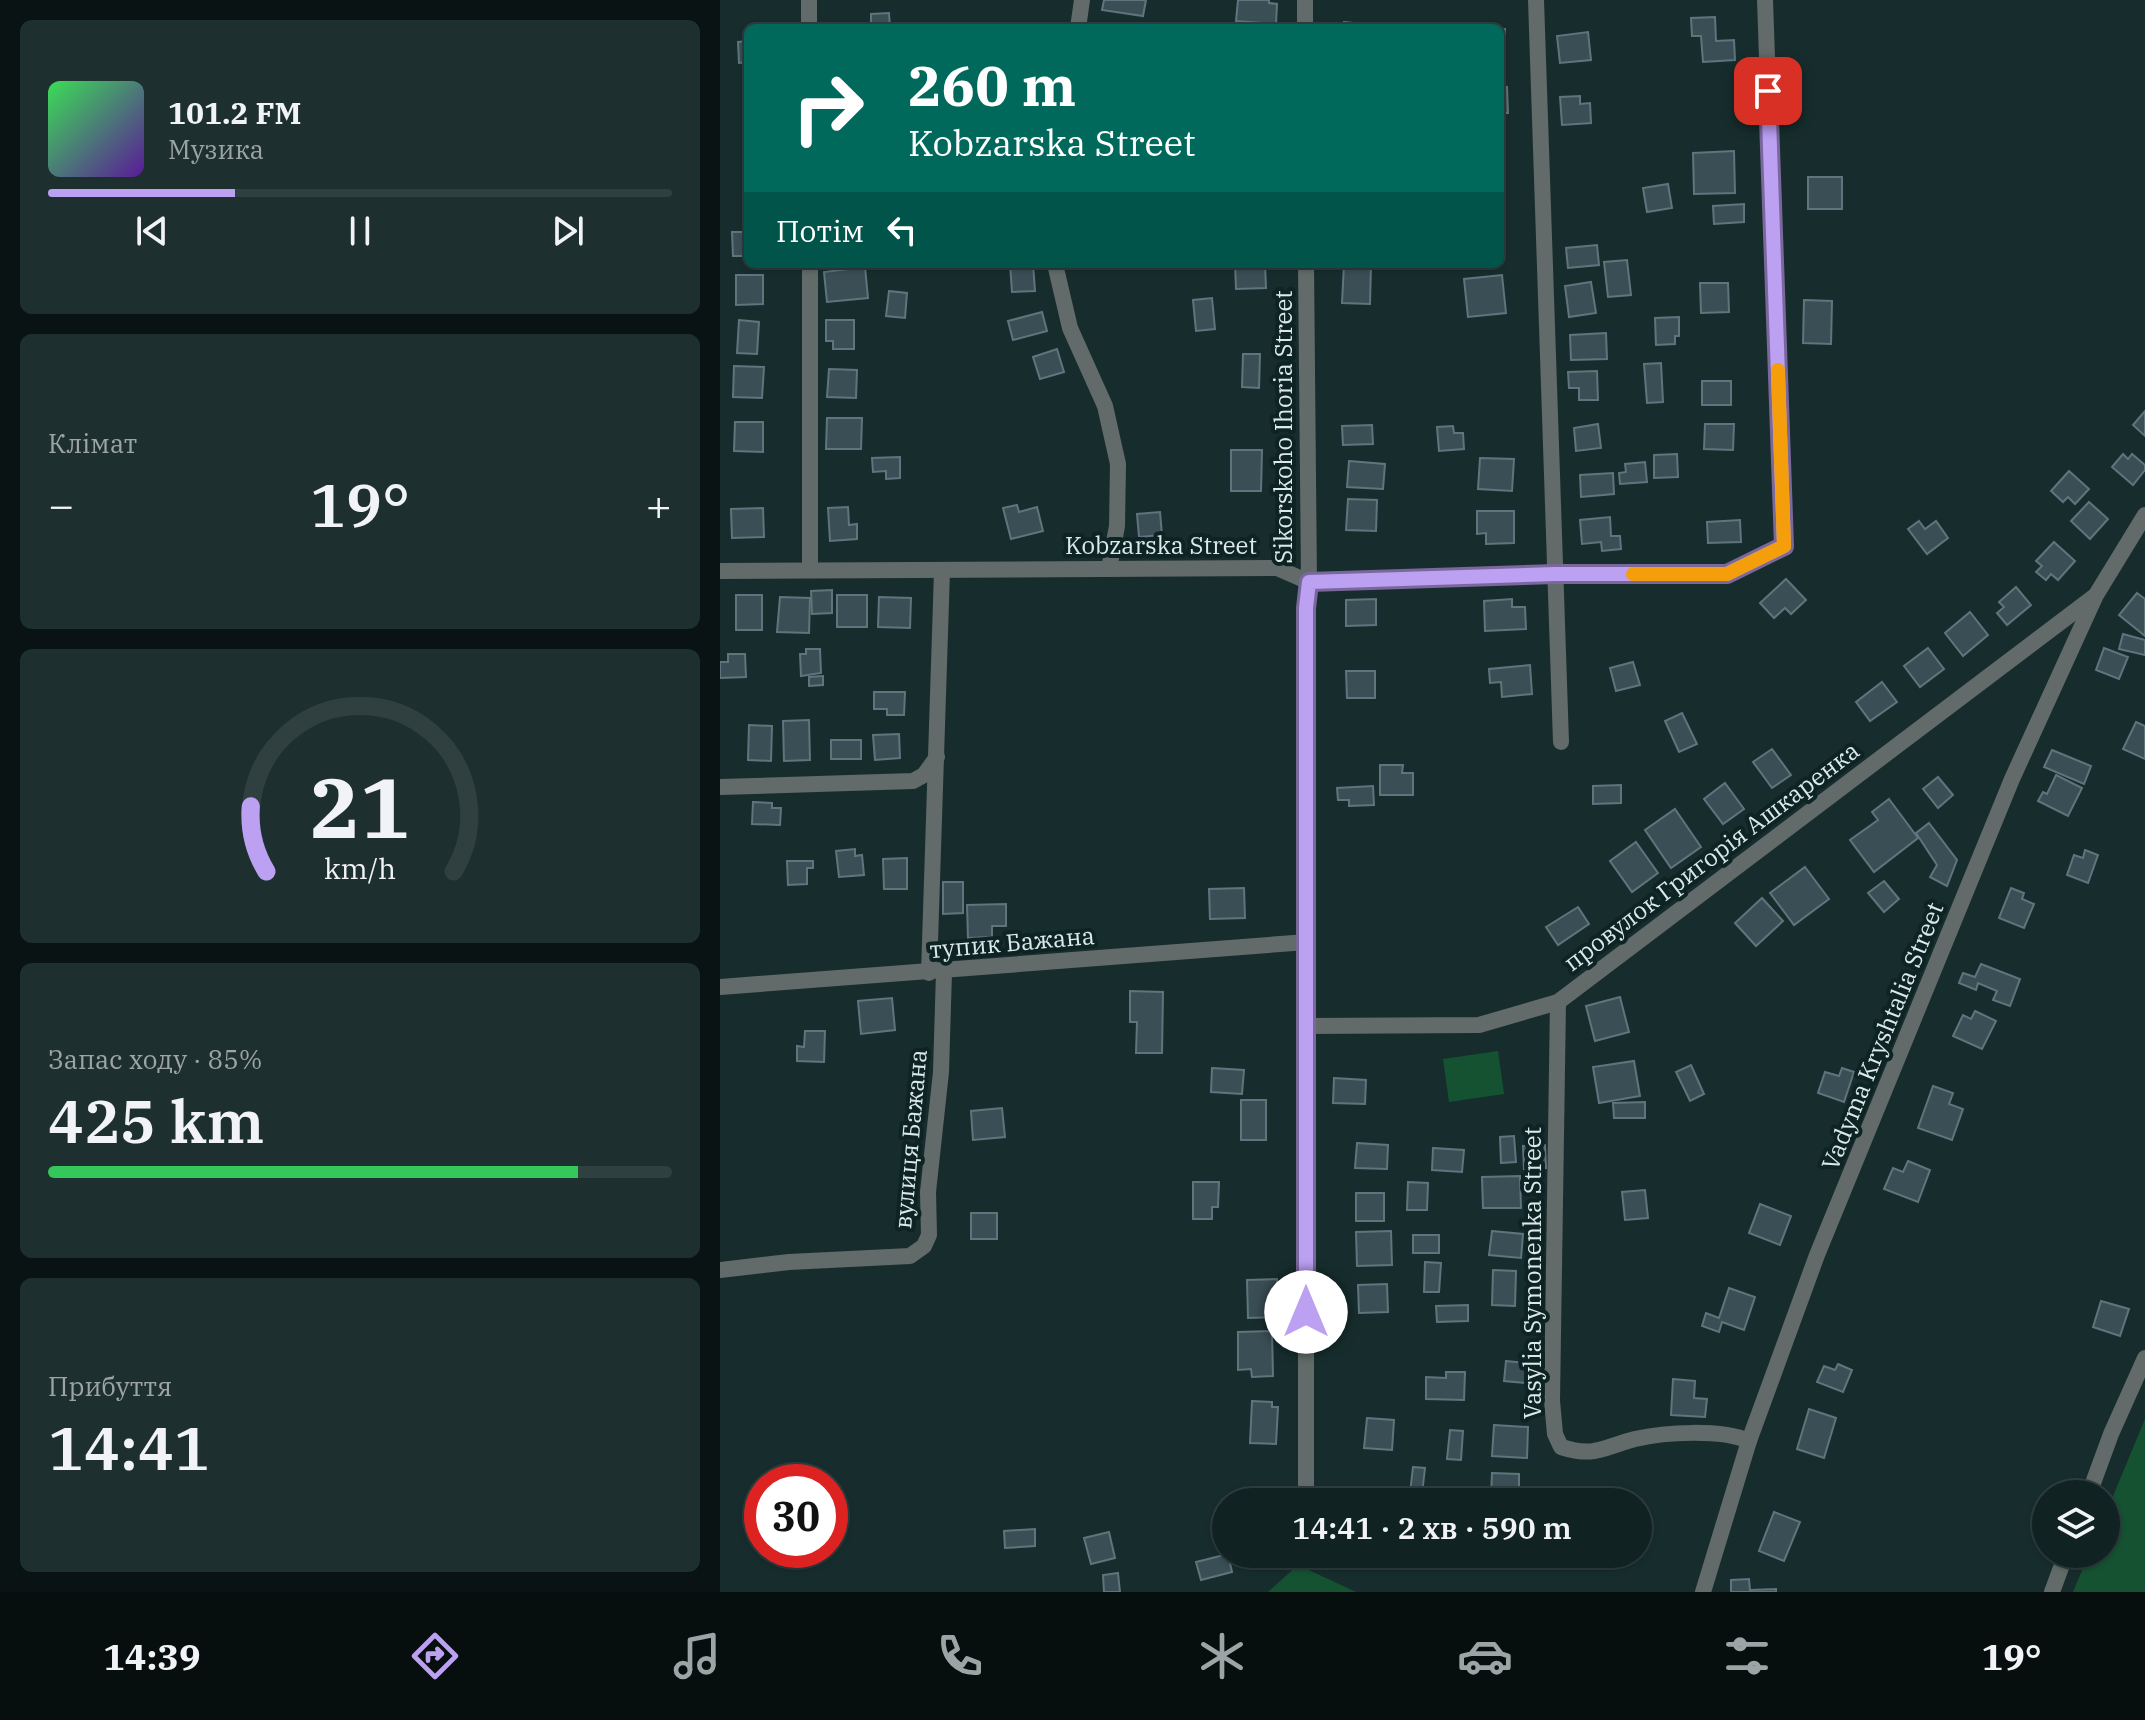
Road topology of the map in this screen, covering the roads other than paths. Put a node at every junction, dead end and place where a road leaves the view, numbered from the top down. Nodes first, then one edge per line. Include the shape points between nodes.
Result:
1 (809, 0) edge
2 (1082, 0) edge
3 (1305, 0) edge
4 (1536, 0) edge
5 (1765, 0) edge
6 (809, 24) edge
7 (1079, 24) edge
8 (1305, 24) edge
9 (810, 268) edge
10 (1056, 268) edge
11 (1306, 268) edge
12 (2145, 515) edge
13 (1109, 569) junction
14 (810, 570) junction
15 (720, 571) edge
16 (942, 571) junction
17 (1555, 574) junction
18 (1309, 582) junction
19 (2096, 595) junction
20 (1561, 742) dead end
21 (937, 757) junction
22 (720, 787) edge
23 (1307, 942) junction
24 (936, 972) junction
25 (720, 987) edge
26 (1558, 1002) junction
27 (1307, 1026) junction
28 (720, 1270) edge
29 (2145, 1358) edge
30 (1749, 1441) junction
31 (2094, 1480) edge
32 (1306, 1488) edge
33 (2061, 1568) edge
34 (1703, 1592) edge
35 (2052, 1592) edge

1 - 6 street
2 - 7 street
3 - 8 street
4 - 17 street
5 - 17 street, Kobzarska Street via 1784,546 1727,574
9 - 14 street
10 - 13 street via 1070,328 1105,406 1118,464 1117,526
11 - 18 street, Sikorskoho Ihoria Street
12 - 19 street, Vadyma Kryshtalia Street
13 - 16 street, Kobzarska Street
13 - 18 street, Kobzarska Street via 1277,568
14 - 15 street, Kobzarska Street
14 - 16 street, Kobzarska Street
16 - 21 street, вулиця Бажана
17 - 18 street, Kobzarska Street
17 - 20 street
18 - 23 street, Sikorskoho Ihoria Street
19 - 26 street, провулок Григорія Ашкаренка
19 - 30 street, Vadyma Kryshtalia Street via 2006,793 1817,1255
21 - 22 street via 913,781
21 - 24 street, вулиця Бажана
23 - 24 street, тупик Бажана
23 - 27 street, Sikorskoho Ihoria Street
24 - 25 street, тупик Бажана
24 - 28 street, вулиця Бажана via 941,1072 924,1246 910,1256
26 - 27 street, провулок Григорія Ашкаренка via 1479,1025
26 - 30 street, Vasylia Symonenka Street via 1555,1434 1561,1447 1579,1453 1656,1435 1736,1435
27 - 32 street, Sikorskoho Ihoria Street
29 - 31 street
30 - 34 street, Vadyma Kryshtalia Street
33 - 35 street

